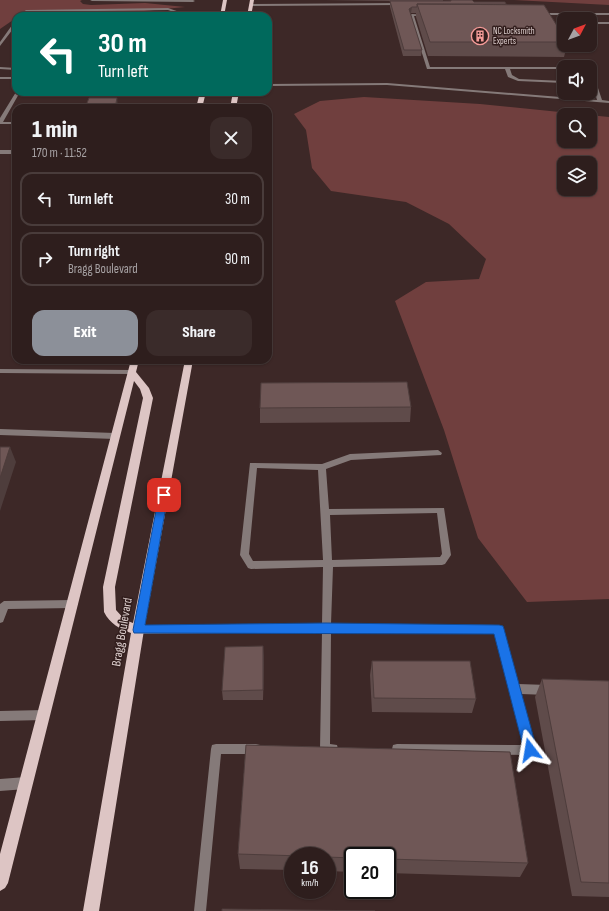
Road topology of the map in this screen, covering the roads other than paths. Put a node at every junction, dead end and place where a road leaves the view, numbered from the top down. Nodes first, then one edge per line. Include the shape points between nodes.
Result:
1 (92, 0) edge
2 (225, 0) edge
3 (193, 1) dead end
4 (252, 2) edge
5 (310, 2) edge
6 (344, 2) edge
7 (409, 4) edge
8 (25, 12) edge
9 (177, 12) edge
10 (223, 12) edge
11 (250, 12) edge
12 (535, 14) edge
13 (557, 14) edge
14 (598, 14) joint
15 (609, 14) edge
16 (428, 15) edge
17 (597, 23) edge
18 (608, 23) edge
19 (12, 28) edge
20 (0, 45) edge
21 (0, 68) edge
22 (12, 68) edge
23 (508, 68) junction
24 (557, 68) edge
25 (0, 78) edge
26 (12, 78) edge
27 (557, 82) edge
28 (272, 85) edge
29 (597, 94) edge
30 (16, 96) edge
31 (557, 97) edge
32 (589, 100) edge
33 (600, 101) junction
34 (609, 102) edge
35 (0, 122) edge
36 (12, 123) edge
37 (0, 152) edge
38 (12, 152) edge
39 (134, 364) edge
40 (188, 364) edge
41 (0, 370) edge
42 (132, 372) junction
43 (0, 432) edge
44 (115, 436) junction
45 (438, 453) dead end
46 (322, 466) junction
47 (324, 512) junction
48 (328, 564) junction
49 (73, 604) junction
50 (0, 619) edge
51 (326, 628) junction
52 (138, 630) junction
53 (515, 689) junction
54 (562, 691) edge
55 (44, 715) junction
56 (0, 716) edge
57 (270, 749) edge
58 (340, 749) edge
59 (388, 749) edge
60 (26, 783) junction
61 (0, 784) edge
62 (0, 883) edge
63 (91, 911) edge
64 (200, 911) edge

1 - 3 lane
2 - 10 main road
4 - 5 lane
4 - 11 main road
5 - 6 lane
6 - 7 lane
8 - 9 lane via 168,9
12 - 13 lane
14 - 15 lane
14 - 18 lane
16 - 23 lane via 412,15 428,68
17 - 18 lane
19 - 20 lane
21 - 22 lane
23 - 24 lane
23 - 27 lane via 510,76 518,80
25 - 26 lane
28 - 31 lane via 387,84
29 - 33 lane
30 - 35 lane
32 - 33 lane
33 - 34 lane
35 - 36 lane
37 - 38 lane
39 - 42 main road
40 - 52 main road, Bragg Boulevard
41 - 42 lane
42 - 44 main road
42 - 52 main road via 148,398 109,586 110,612 121,624
43 - 44 lane
44 - 49 main road
45 - 46 lane via 350,457
46 - 47 lane
46 - 48 lane via 253,465 244,556 251,565
47 - 48 lane
47 - 48 lane via 441,510 447,555 442,561
48 - 51 lane
49 - 50 lane via 4,605
49 - 55 main road
51 - 52 lane
51 - 53 lane via 499,629
51 - 58 lane via 321,749
52 - 63 main road, Bragg Boulevard
53 - 54 lane
53 - 59 lane via 530,750
55 - 56 lane
55 - 60 main road
57 - 64 lane via 216,749
60 - 61 lane
60 - 62 main road

